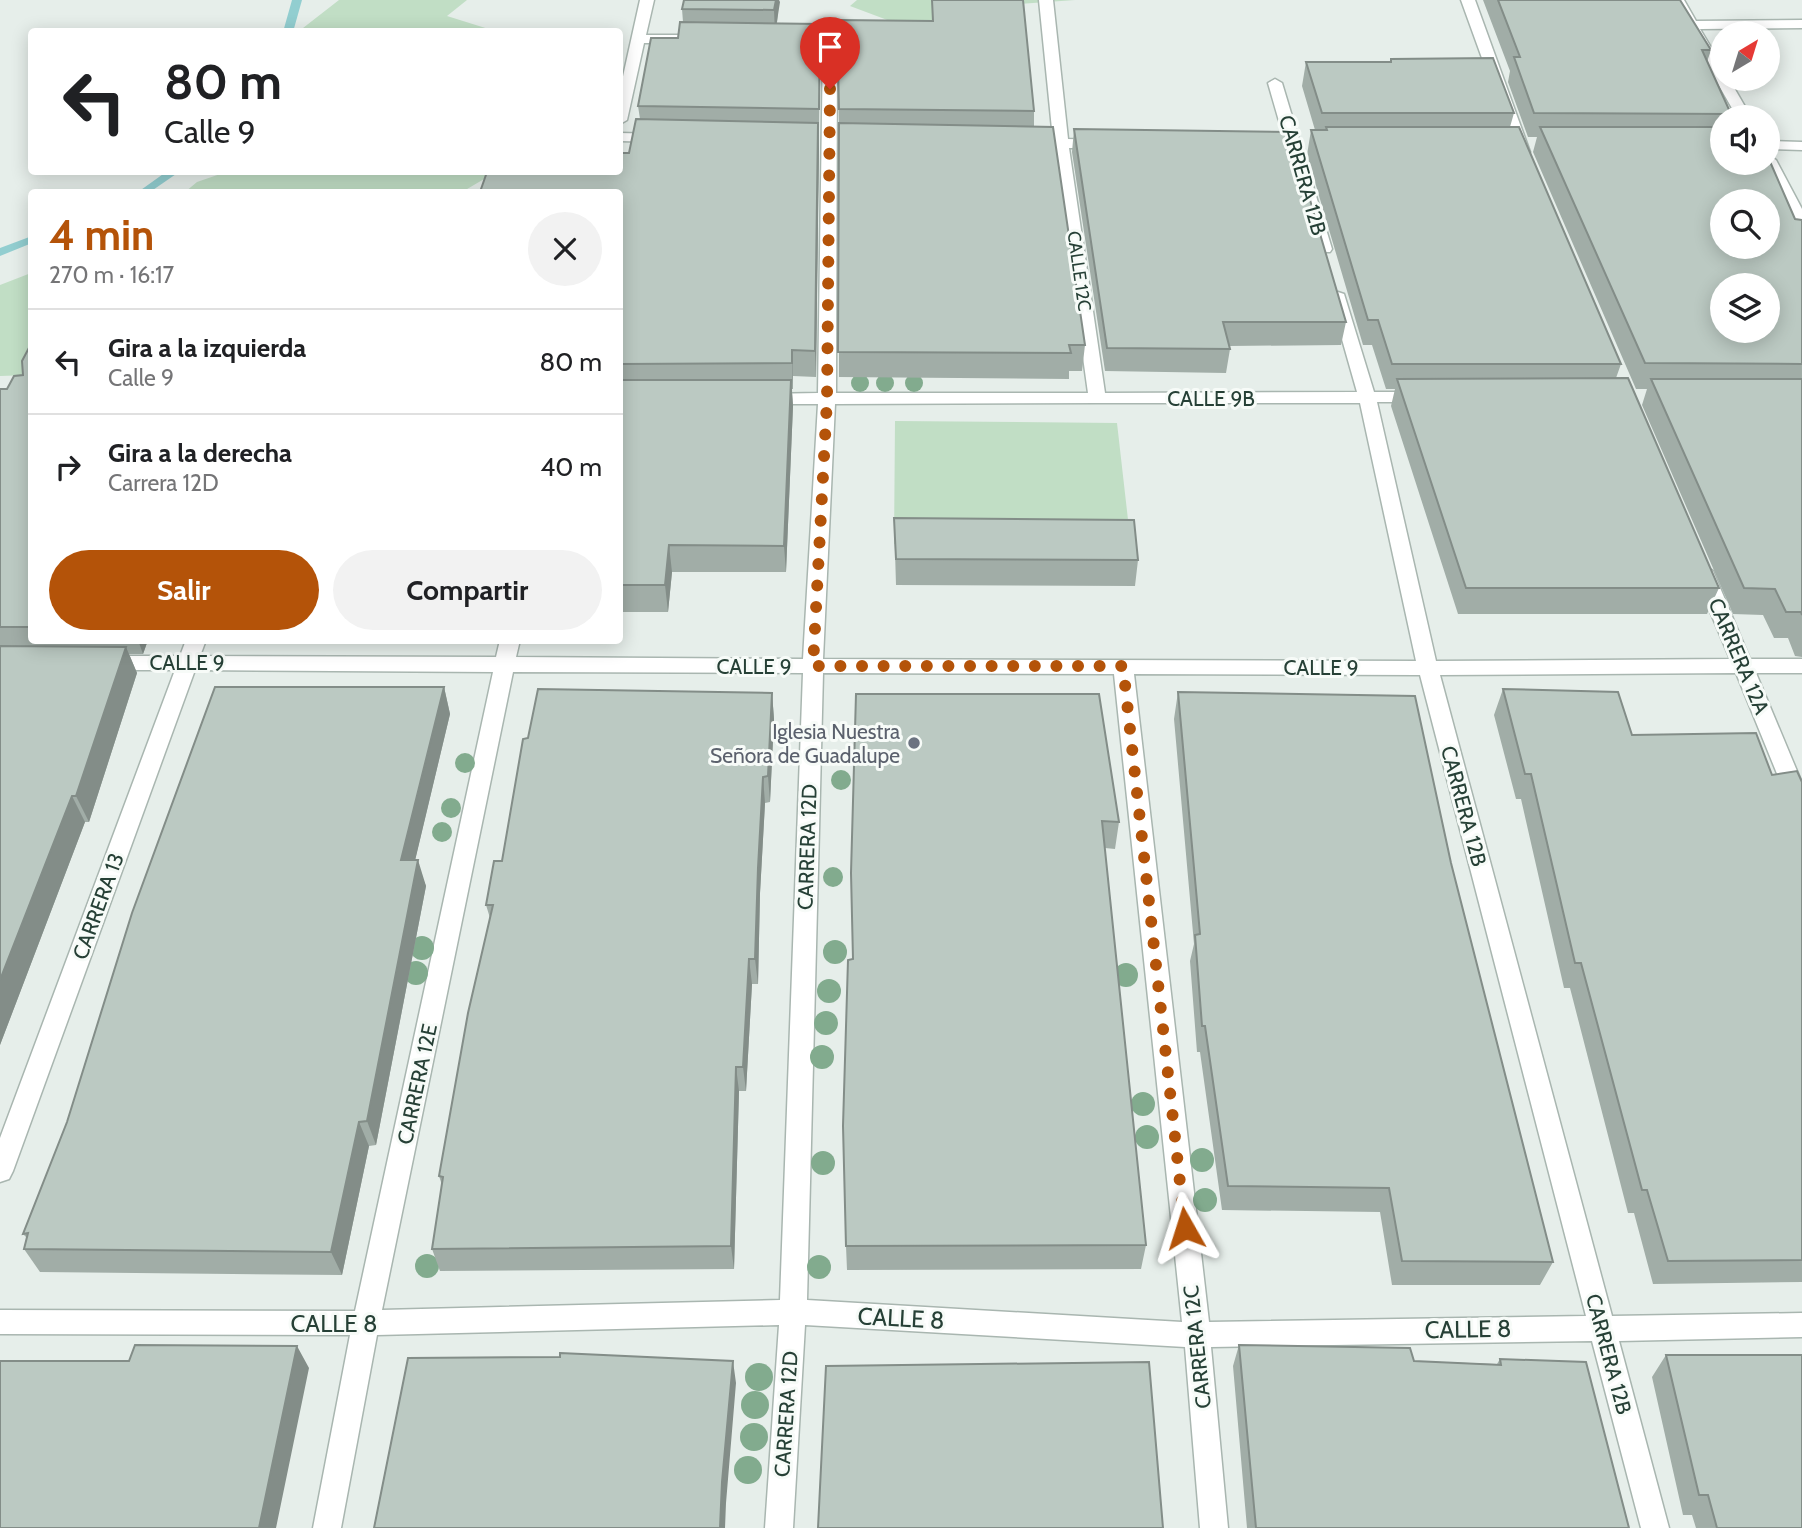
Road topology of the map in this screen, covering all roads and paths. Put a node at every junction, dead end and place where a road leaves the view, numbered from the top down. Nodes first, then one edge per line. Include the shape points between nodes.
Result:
1 (647, 0) edge
2 (1046, 0) edge
3 (1468, 0) edge
4 (1677, 0) edge
5 (1690, 24) junction
6 (1802, 24) edge
7 (636, 39) junction
8 (692, 39) edge
9 (775, 40) edge
10 (1275, 83) dead end
11 (623, 105) edge
12 (1737, 105) edge
13 (623, 138) edge
14 (672, 138) edge
15 (1007, 142) edge
16 (1061, 144) junction
17 (1116, 144) edge
18 (1780, 145) edge
19 (1802, 146) edge
20 (1532, 172) edge
21 (1776, 175) edge
22 (1802, 224) edge
23 (1367, 397) junction
24 (1097, 398) junction
25 (1436, 398) edge
26 (744, 399) edge
27 (827, 400) junction
28 (1695, 551) edge
29 (195, 644) edge
30 (509, 644) edge
31 (188, 662) junction
32 (81, 663) edge
33 (506, 665) junction
34 (1743, 665) junction
35 (813, 666) junction
36 (1123, 666) junction
37 (1802, 666) edge
38 (1428, 668) junction
39 (1802, 808) edge
40 (0, 1171) edge
41 (793, 1312) junction
42 (0, 1322) edge
43 (366, 1323) junction
44 (1802, 1325) edge
45 (1602, 1326) junction
46 (1197, 1335) junction
47 (327, 1528) edge
48 (779, 1528) edge
49 (1214, 1528) edge
50 (1655, 1528) edge

1 - 7 street
2 - 16 street, CALLE 12C
3 - 20 street
4 - 5 street
5 - 6 street
5 - 12 street
7 - 8 street
7 - 11 street
9 - 27 street, CARRERA 12D via 830,41
10 - 23 street, CARRERA 12B
13 - 14 street
15 - 16 street
16 - 17 street
16 - 24 street, CALLE 12C
18 - 19 street
21 - 22 street
23 - 24 street, CALLE 9B
23 - 25 street, CALLE 9B
23 - 38 street, CARRERA 12B
24 - 27 street, CALLE 9B
26 - 27 street, CALLE 9B
27 - 35 street, CARRERA 12D
28 - 34 street, CARRERA 12A
29 - 31 street, CARRERA 13
30 - 33 street, CARRERA 12E
31 - 32 street, CALLE 9
31 - 33 street, CALLE 9
31 - 40 street, CARRERA 13
33 - 35 street, CALLE 9
33 - 43 street, CARRERA 12E
34 - 37 street, CALLE 9
34 - 38 street, CALLE 9
34 - 39 street, CARRERA 12A
35 - 36 street, CALLE 9
35 - 41 street, CARRERA 12D
36 - 38 street, CALLE 9
36 - 46 street, CARRERA 12C
38 - 45 street, CARRERA 12B
41 - 43 street, CALLE 8
41 - 46 street, CALLE 8
41 - 48 street, CARRERA 12D
42 - 43 street, CALLE 8
43 - 47 street, CARRERA 12E
44 - 45 street, CALLE 8
45 - 46 street, CALLE 8
45 - 50 street, CARRERA 12B
46 - 49 street, CARRERA 12C

